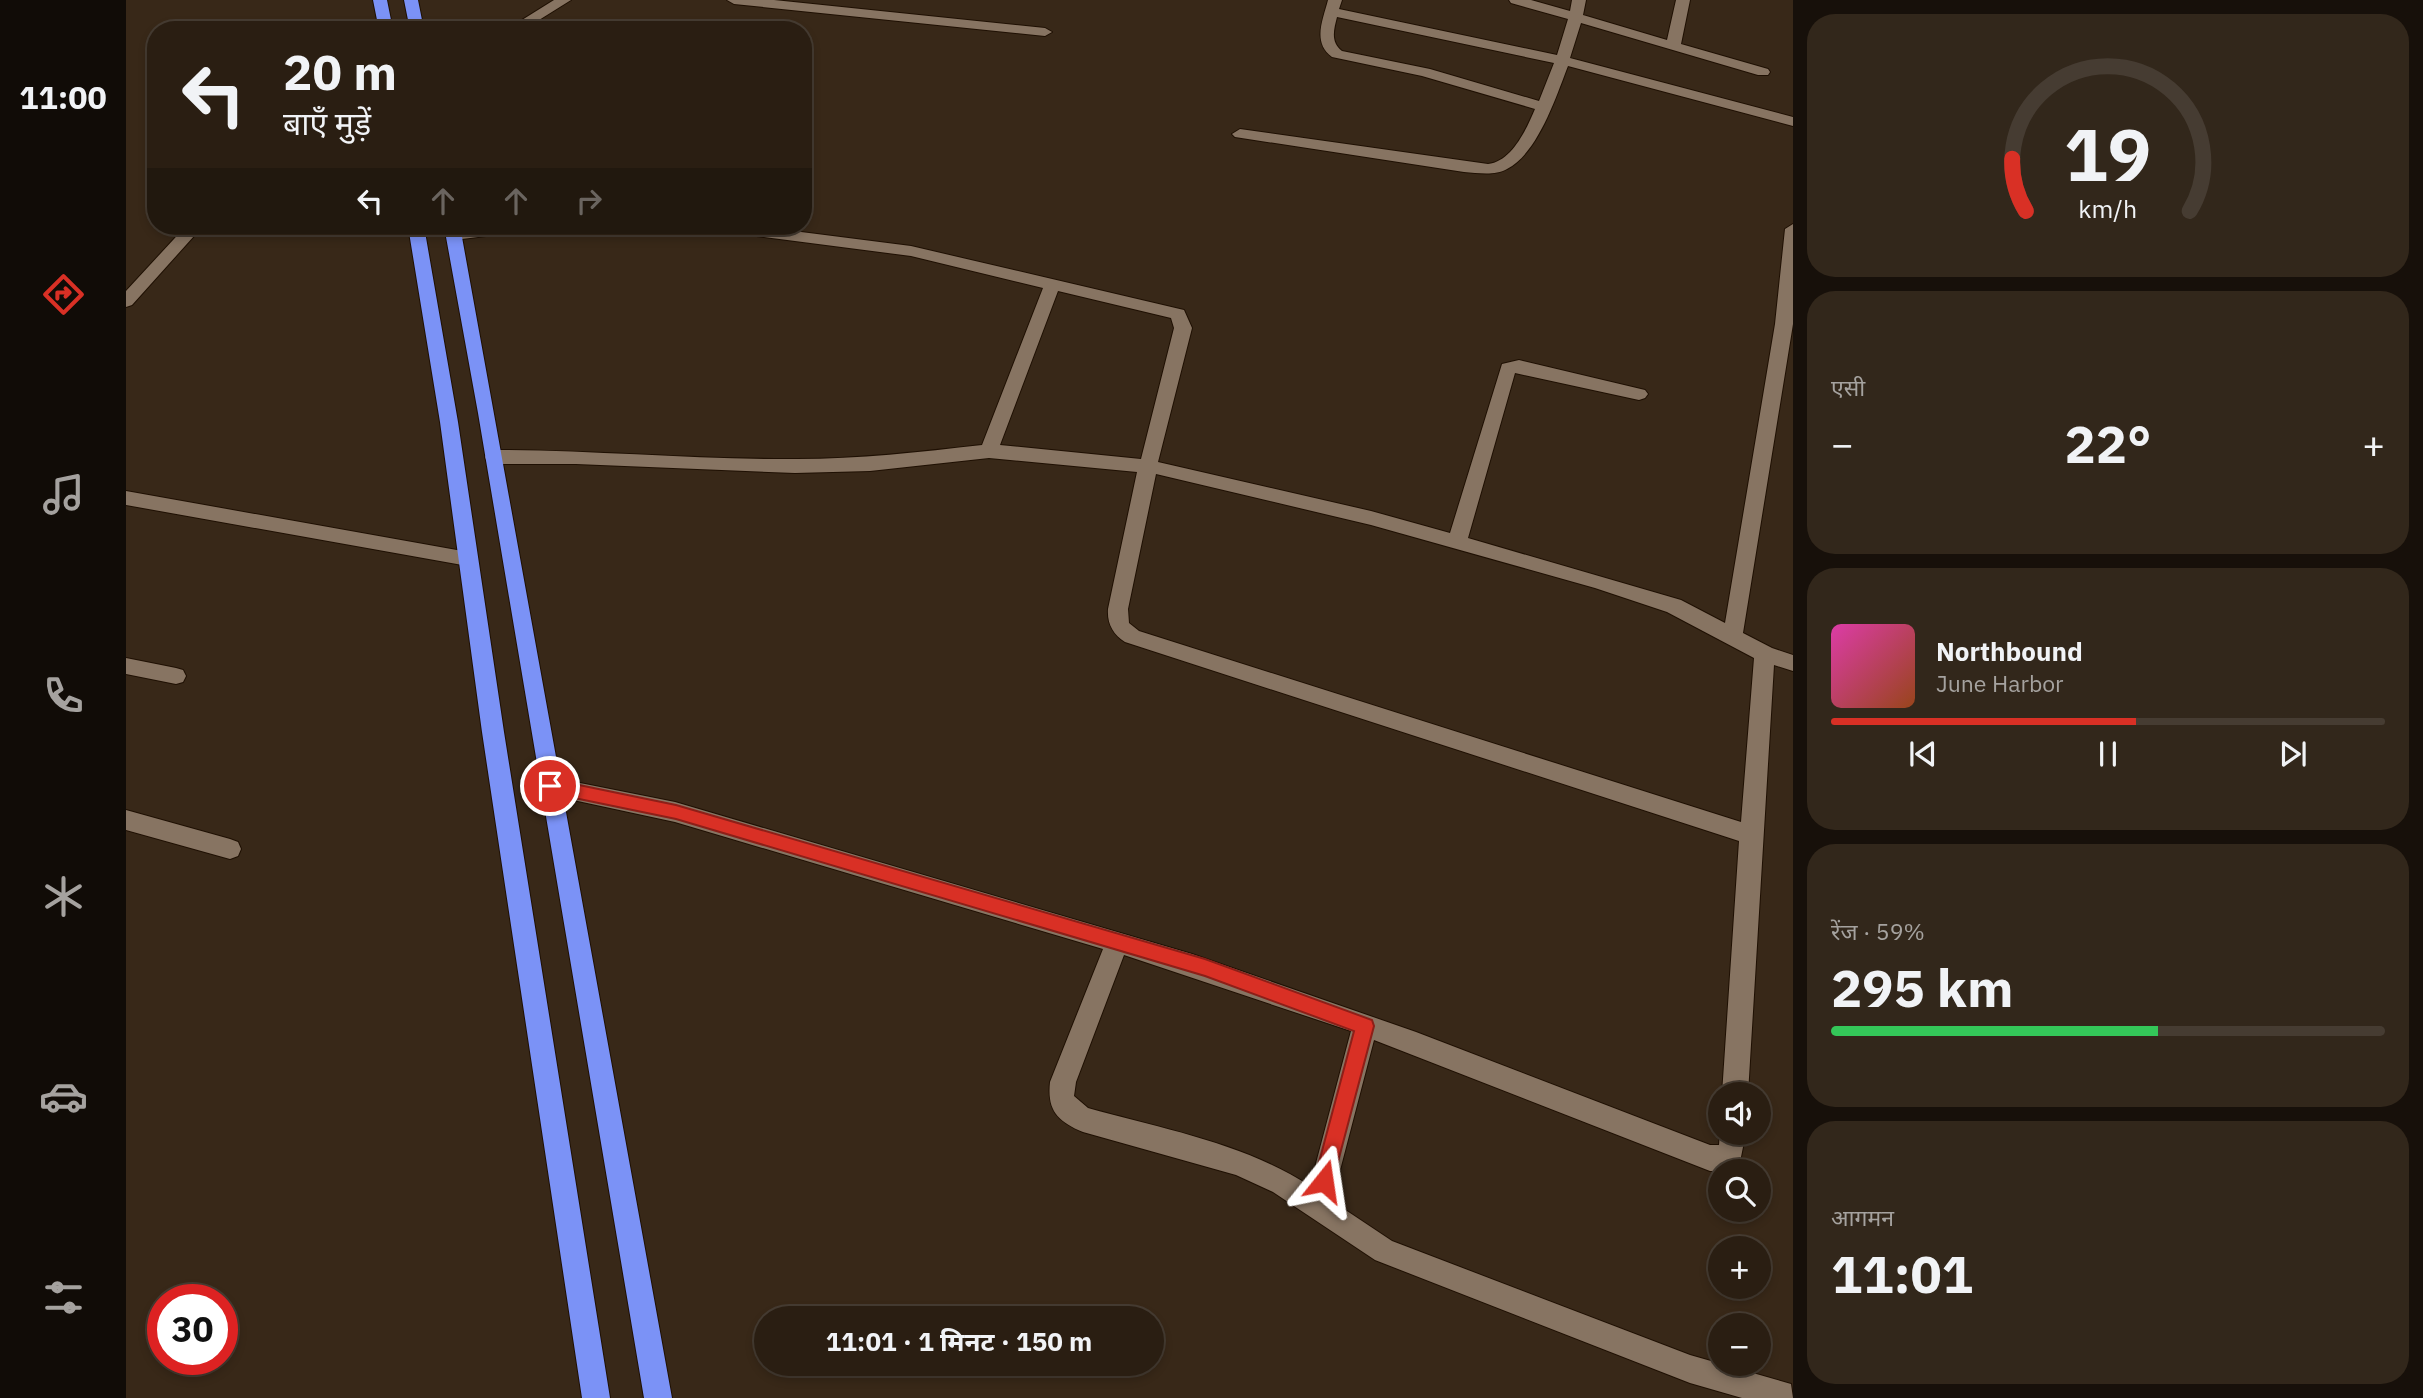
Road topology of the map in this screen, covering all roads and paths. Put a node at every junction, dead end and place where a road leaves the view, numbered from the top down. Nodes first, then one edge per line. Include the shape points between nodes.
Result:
1 (380, 0) edge
2 (411, 0) edge
3 (564, 0) edge
4 (734, 0) edge
5 (1516, 0) edge
6 (1579, 0) edge
7 (1683, 0) edge
8 (1333, 6) edge
9 (1576, 17) junction
10 (384, 21) edge
11 (415, 21) edge
12 (528, 21) edge
13 (1045, 33) dead end
14 (1673, 46) junction
15 (1561, 60) junction
16 (1763, 72) dead end
17 (1544, 107) junction
18 (1793, 122) edge
19 (1240, 134) dead end
20 (1793, 229) edge
21 (187, 235) edge
22 (418, 235) edge
23 (454, 235) edge
24 (787, 235) edge
25 (1053, 283) junction
26 (126, 301) edge
27 (1639, 394) dead end
28 (989, 450) junction
29 (494, 457) junction
30 (1149, 466) junction
31 (126, 498) edge
32 (1457, 542) junction
33 (468, 559) junction
34 (1733, 635) junction
35 (1765, 654) junction
36 (1793, 663) edge
37 (126, 666) edge
38 (176, 676) dead end
39 (550, 786) junction
40 (126, 820) edge
41 (1752, 835) junction
42 (230, 849) dead end
43 (1116, 942) junction
44 (1365, 1026) junction
45 (1736, 1082) edge
46 (1732, 1145) edge
47 (1317, 1207) junction
48 (596, 1398) edge
49 (658, 1398) edge
50 (1790, 1398) edge

1 - 10 highway
2 - 11 highway
3 - 12 street
4 - 13 street
5 - 9 street
6 - 9 street
7 - 14 street
8 - 15 street
8 - 17 street via 1325,41 1337,54 1425,72
9 - 14 street
9 - 15 street
14 - 16 street
15 - 17 street
15 - 18 street
17 - 19 street via 1509,162 1483,169
20 - 34 street via 1784,324
21 - 26 street
22 - 33 highway
23 - 29 highway
24 - 25 street via 911,251
25 - 28 street
25 - 30 street via 1172,310 1182,319
27 - 32 street via 1519,366 1508,368
28 - 29 street via 870,464 795,466
28 - 30 street
29 - 39 highway
30 - 32 street via 1246,486
30 - 41 street via 1118,609 1123,632
31 - 33 street
32 - 34 street via 1674,606
33 - 48 highway
34 - 35 street
35 - 36 street
35 - 41 street
37 - 38 street
39 - 43 street via 676,812
39 - 49 highway
40 - 42 street
41 - 45 street
43 - 44 street via 1205,967
43 - 47 street via 1063,1082 1061,1100 1083,1119 1239,1163 1282,1183
44 - 46 street via 1710,1158 1730,1158
44 - 47 street
47 - 50 street via 1384,1251 1690,1369

